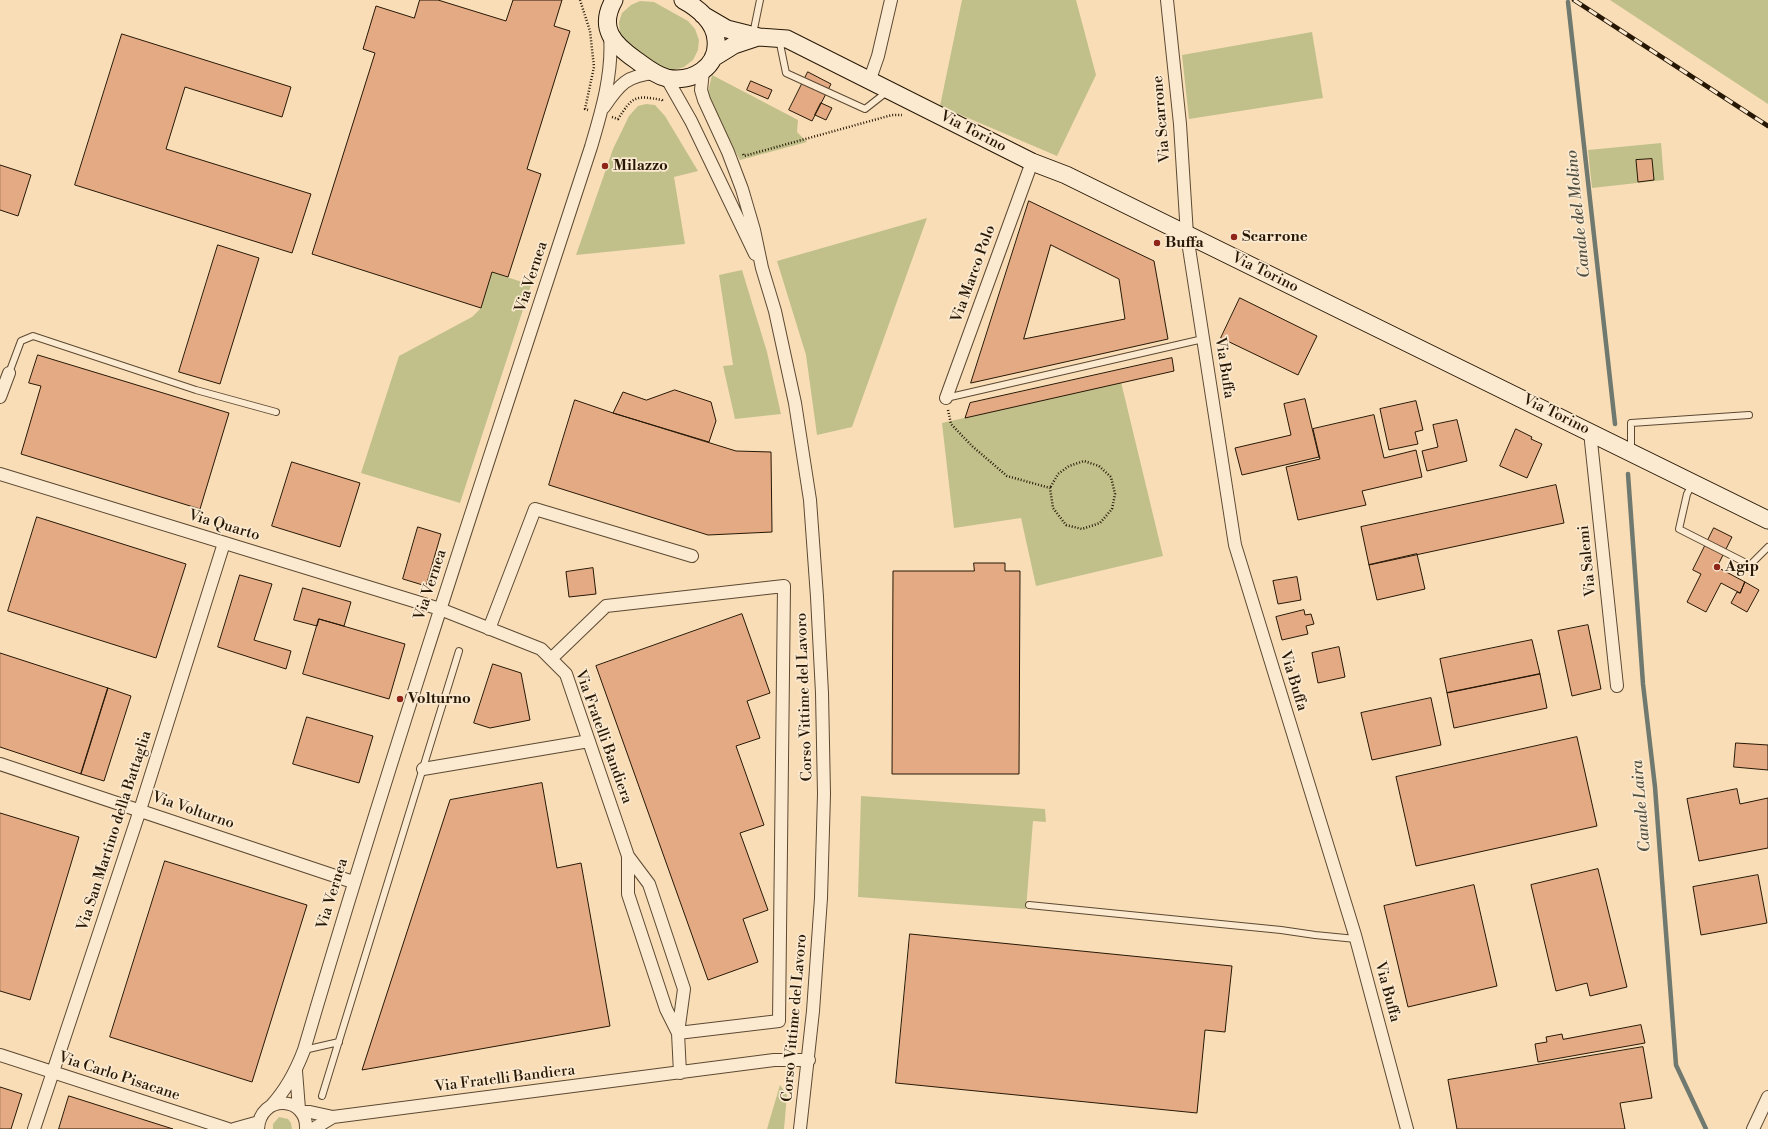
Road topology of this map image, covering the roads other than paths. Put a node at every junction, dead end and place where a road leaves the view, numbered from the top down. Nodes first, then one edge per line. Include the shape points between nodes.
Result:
1 (601, 0) edge
2 (614, 0) edge
3 (683, 0) edge
4 (760, 0) edge
5 (891, 0) edge
6 (1167, 0) edge
7 (703, 15) junction
8 (609, 29) junction
9 (754, 37) junction
10 (779, 38) junction
11 (708, 64) junction
12 (660, 75) junction
13 (870, 79) junction
14 (889, 89) junction
15 (601, 112) junction
16 (1032, 162) junction
17 (1187, 235) junction
18 (762, 268) junction
19 (1203, 339) junction
20 (9, 374) joint
21 (0, 397) edge
22 (946, 398) joint
23 (276, 412) dead end
24 (1748, 415) dead end
25 (1590, 432) junction
26 (1631, 453) junction
27 (0, 474) edge
28 (1693, 483) junction
29 (1768, 520) edge
30 (224, 543) junction
31 (1768, 547) edge
32 (692, 556) dead end
33 (440, 609) junction
34 (489, 629) junction
35 (460, 651) dead end
36 (551, 659) junction
37 (1617, 686) dead end
38 (589, 740) junction
39 (0, 764) edge
40 (423, 768) junction
41 (140, 810) junction
42 (628, 856) junction
43 (353, 882) junction
44 (1029, 905) dead end
45 (1356, 939) junction
46 (678, 1033) junction
47 (339, 1042) junction
48 (304, 1050) junction
49 (0, 1055) edge
50 (809, 1060) junction
51 (296, 1069) junction
52 (52, 1072) junction
53 (680, 1073) junction
54 (322, 1096) dead end
55 (1768, 1097) edge
56 (271, 1106) junction
57 (300, 1111) junction
58 (333, 1117) junction
59 (259, 1125) edge
60 (34, 1129) edge
61 (228, 1129) edge
62 (234, 1129) edge
63 (306, 1129) edge
64 (313, 1129) edge
65 (800, 1129) edge
66 (1407, 1129) edge
67 (1753, 1129) edge

1 - 8 main road
2 - 8 main road via 610,7
3 - 7 main road
4 - 9 lane
5 - 13 street
6 - 17 street, Via Scarrone via 1180,124
7 - 9 main road via 726,29
7 - 11 main road via 709,21 717,42
8 - 12 main road via 615,44 622,51
8 - 15 street via 612,55
9 - 10 main road, Via Torino
9 - 11 main road via 734,45
10 - 13 main road, Via Torino via 787,39
10 - 14 lane via 786,73 865,109
11 - 12 main road via 689,78
11 - 18 street via 701,90 742,189
12 - 15 street via 640,74 628,79
12 - 18 street via 691,121
13 - 14 main road, Via Torino
14 - 16 main road, Via Torino
15 - 33 street, Via Vernea
16 - 17 main road, Via Torino via 1066,175
16 - 22 street, Via Marco Polo
17 - 19 street, Via Buffa
17 - 25 main road, Via Torino
18 - 50 street, Corso Vittime del Lavoro via 775,311 795,403 810,500 817,597 824,794 821,898
19 - 22 lane
19 - 45 street, Via Buffa via 1235,545
20 - 21 street
20 - 23 lane via 21,341 33,336 196,390
24 - 26 lane via 1631,423
25 - 26 main road, Via Torino
25 - 37 street, Via Salemi
26 - 28 main road, Via Torino
27 - 30 street, Via Quarto
28 - 29 main road, Via Torino
28 - 31 lane via 1687,494 1679,529 1750,565
30 - 33 street, Via Quarto
30 - 41 street, Via San Martino della Battaglia
32 - 34 street via 535,508
33 - 34 street, Via Fratelli Bandiera
33 - 43 street, Via Vernea
34 - 36 street, Via Fratelli Bandiera via 541,649
35 - 40 lane
36 - 38 street, Via Fratelli Bandiera via 566,674
36 - 46 street via 606,606 784,586 780,1021
38 - 40 street
38 - 42 street, Via Fratelli Bandiera
39 - 41 street, Via Volturno
40 - 47 lane
41 - 43 street, Via Volturno
41 - 52 street, Via San Martino della Battaglia
42 - 46 street, Via Fratelli Bandiera via 628,894 666,1009
42 - 46 street, Via Fratelli Bandiera via 649,884 684,989
43 - 48 street, Via Vernea
44 - 45 lane
45 - 66 street, Via Buffa
46 - 53 street, Via Fratelli Bandiera
47 - 48 lane
47 - 54 lane
48 - 51 street, Via Vernea
49 - 52 street, Via Carlo Pisacane
50 - 53 street, Via Fratelli Bandiera via 774,1060
50 - 65 street, Corso Vittime del Lavoro
51 - 56 street, Via Vernea via 281,1095
51 - 57 street
52 - 60 street, Via San Martino della Battaglia
52 - 61 street, Via Carlo Pisacane
53 - 58 street, Via Fratelli Bandiera
55 - 67 street
56 - 57 street via 281,1102 288,1103
56 - 59 street, Via Vernea via 262,1114
57 - 58 street
57 - 63 street via 305,1119
58 - 64 street
59 - 62 street

